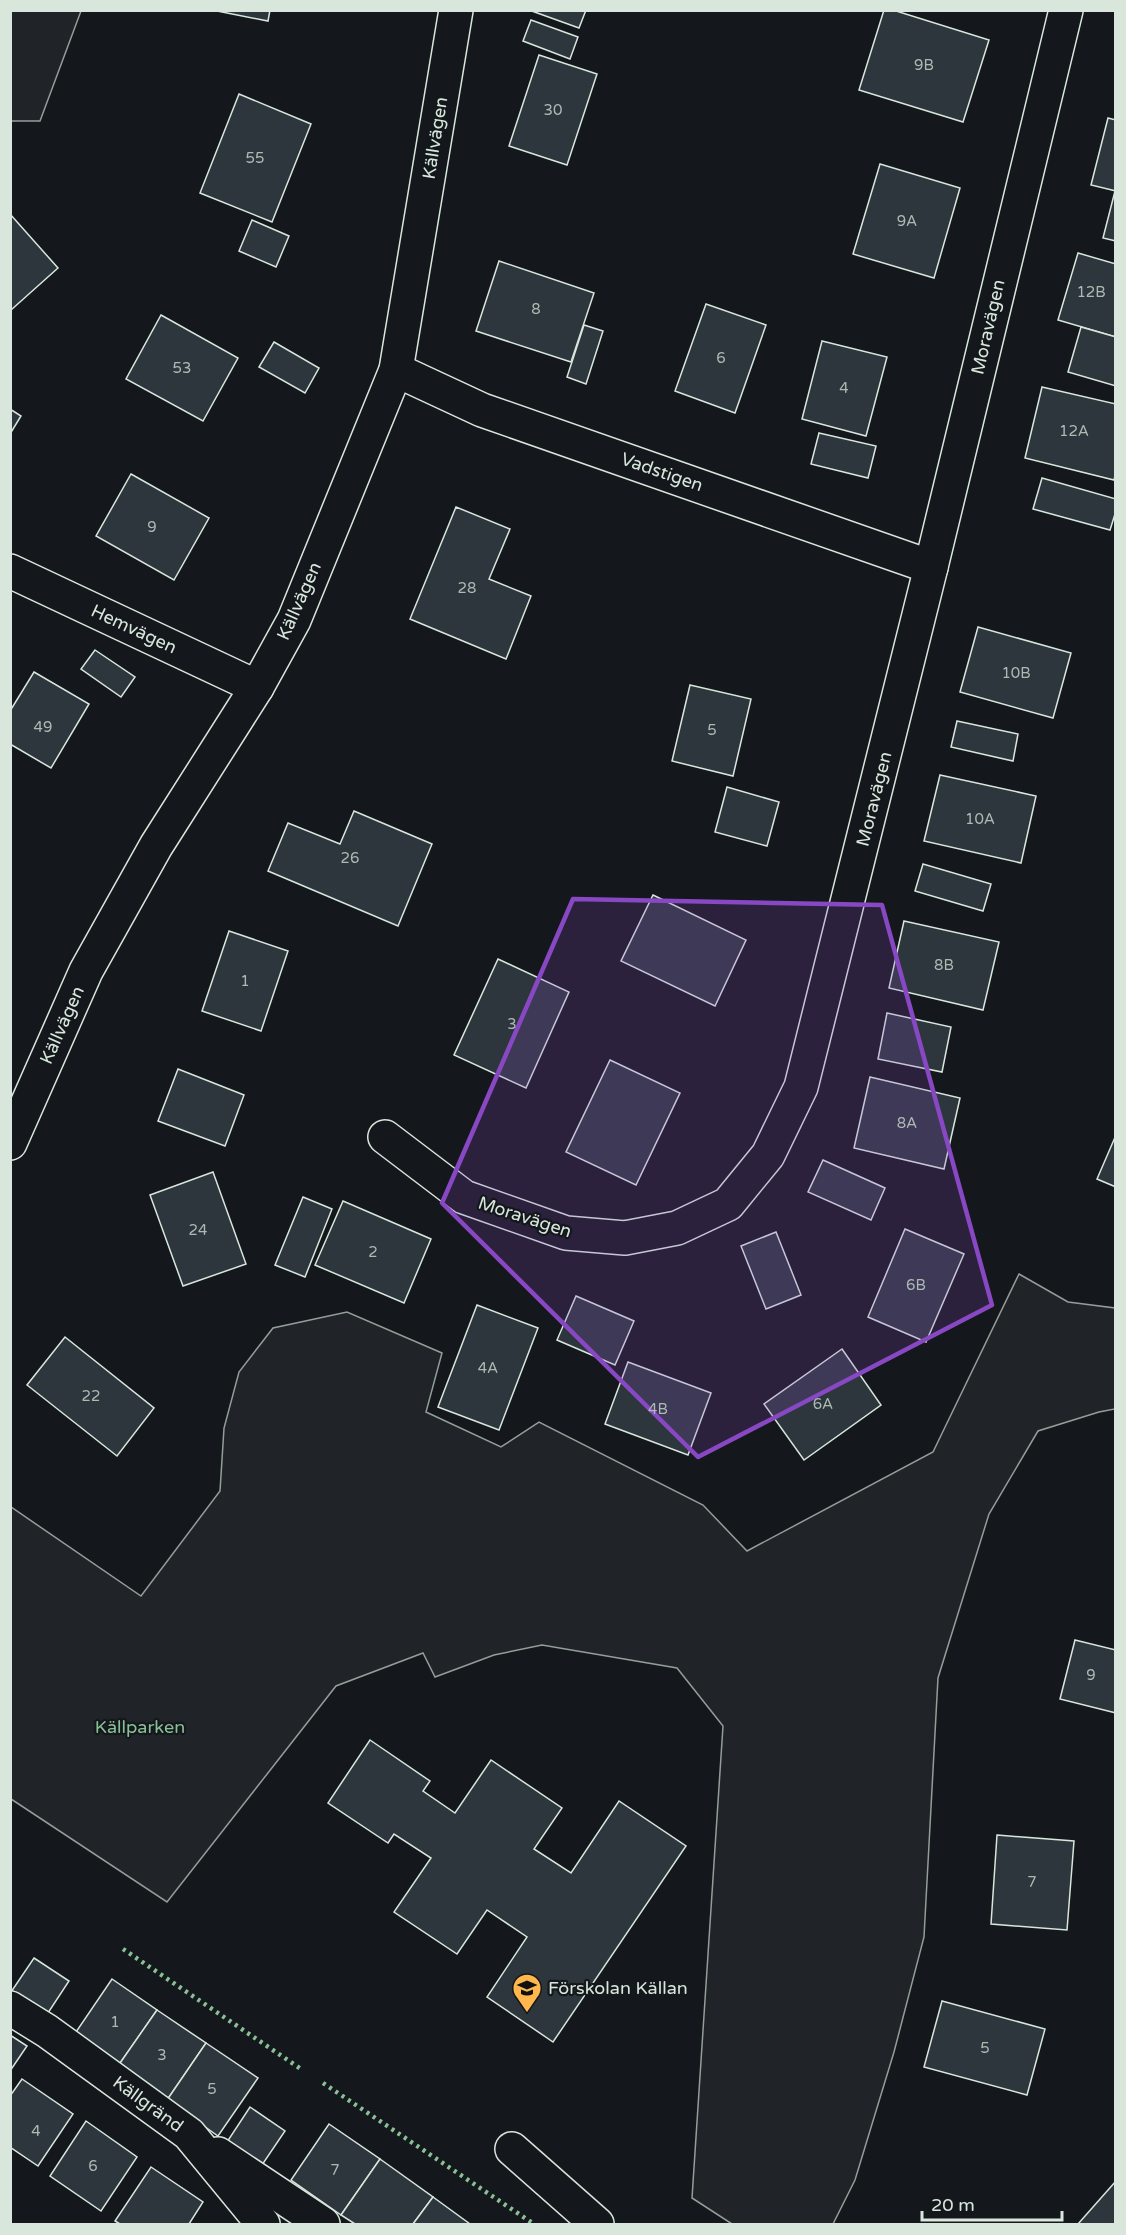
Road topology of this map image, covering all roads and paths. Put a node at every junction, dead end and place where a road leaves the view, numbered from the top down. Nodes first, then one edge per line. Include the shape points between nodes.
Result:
1 (456, 10) edge
2 (1066, 10) edge
3 (396, 370) junction
4 (931, 567) junction
5 (10, 571) edge
6 (257, 687) junction
7 (385, 1137) dead end
8 (10, 1143) edge
9 (10, 2008) edge
10 (189, 2134) junction
11 (512, 2149) dead end
12 (263, 2224) edge
13 (324, 2224) edge
14 (597, 2224) edge

1 - 3 street, Källvägen
2 - 4 street, Moravägen
3 - 4 street, Vadstigen via 482,410
3 - 6 street, Källvägen via 294,620
4 - 7 street, Moravägen via 801,1087 768,1155 728,1204 677,1228 625,1238 566,1233 464,1197
5 - 6 street, Hemvägen
6 - 8 street, Källvägen via 156,846 86,971
9 - 10 street, Källgränd
10 - 12 street, Källgränd
10 - 13 street
11 - 14 street

